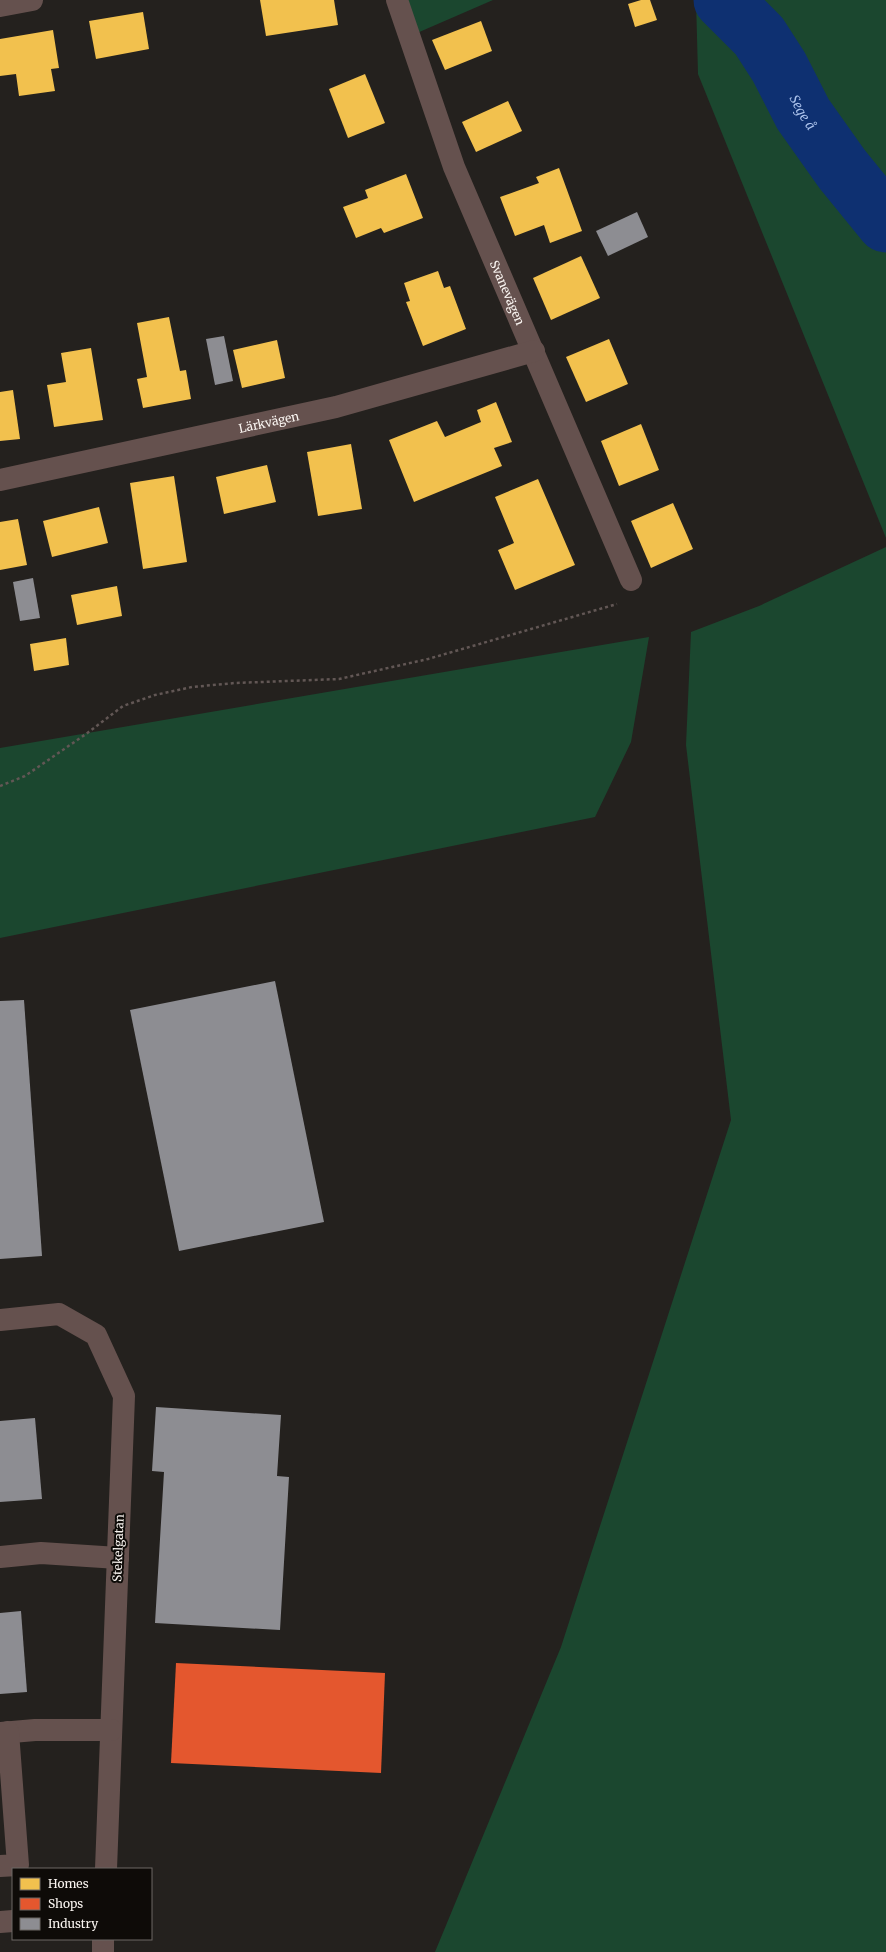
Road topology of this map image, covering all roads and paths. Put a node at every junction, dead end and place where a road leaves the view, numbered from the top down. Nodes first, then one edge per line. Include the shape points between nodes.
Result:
1 (32, 0) edge
2 (397, 0) edge
3 (0, 6) edge
4 (534, 351) junction
5 (0, 480) edge
6 (631, 580) joint
7 (0, 786) edge
8 (0, 1320) edge
9 (0, 1557) edge
10 (118, 1558) junction
11 (111, 1730) junction
12 (4, 1733) edge
13 (0, 1866) edge
14 (106, 1868) edge
15 (12, 1921) edge
16 (0, 1922) edge
17 (103, 1940) edge
18 (103, 1952) edge

1 - 3 street
2 - 4 street, Svanevägen via 454,167
4 - 5 street, Lärkvägen via 336,407
4 - 6 street, Svanevägen
6 - 7 path via 629,600 428,659 339,679 235,683 192,687 155,695 123,706 25,776
8 - 10 street, Stekelgatan via 59,1314 96,1335 124,1396
9 - 10 street via 41,1553
10 - 11 street, Stekelgatan
11 - 12 street via 35,1730
11 - 14 street, Stekelgatan
12 - 13 street via 18,1865
15 - 16 street
17 - 18 street

